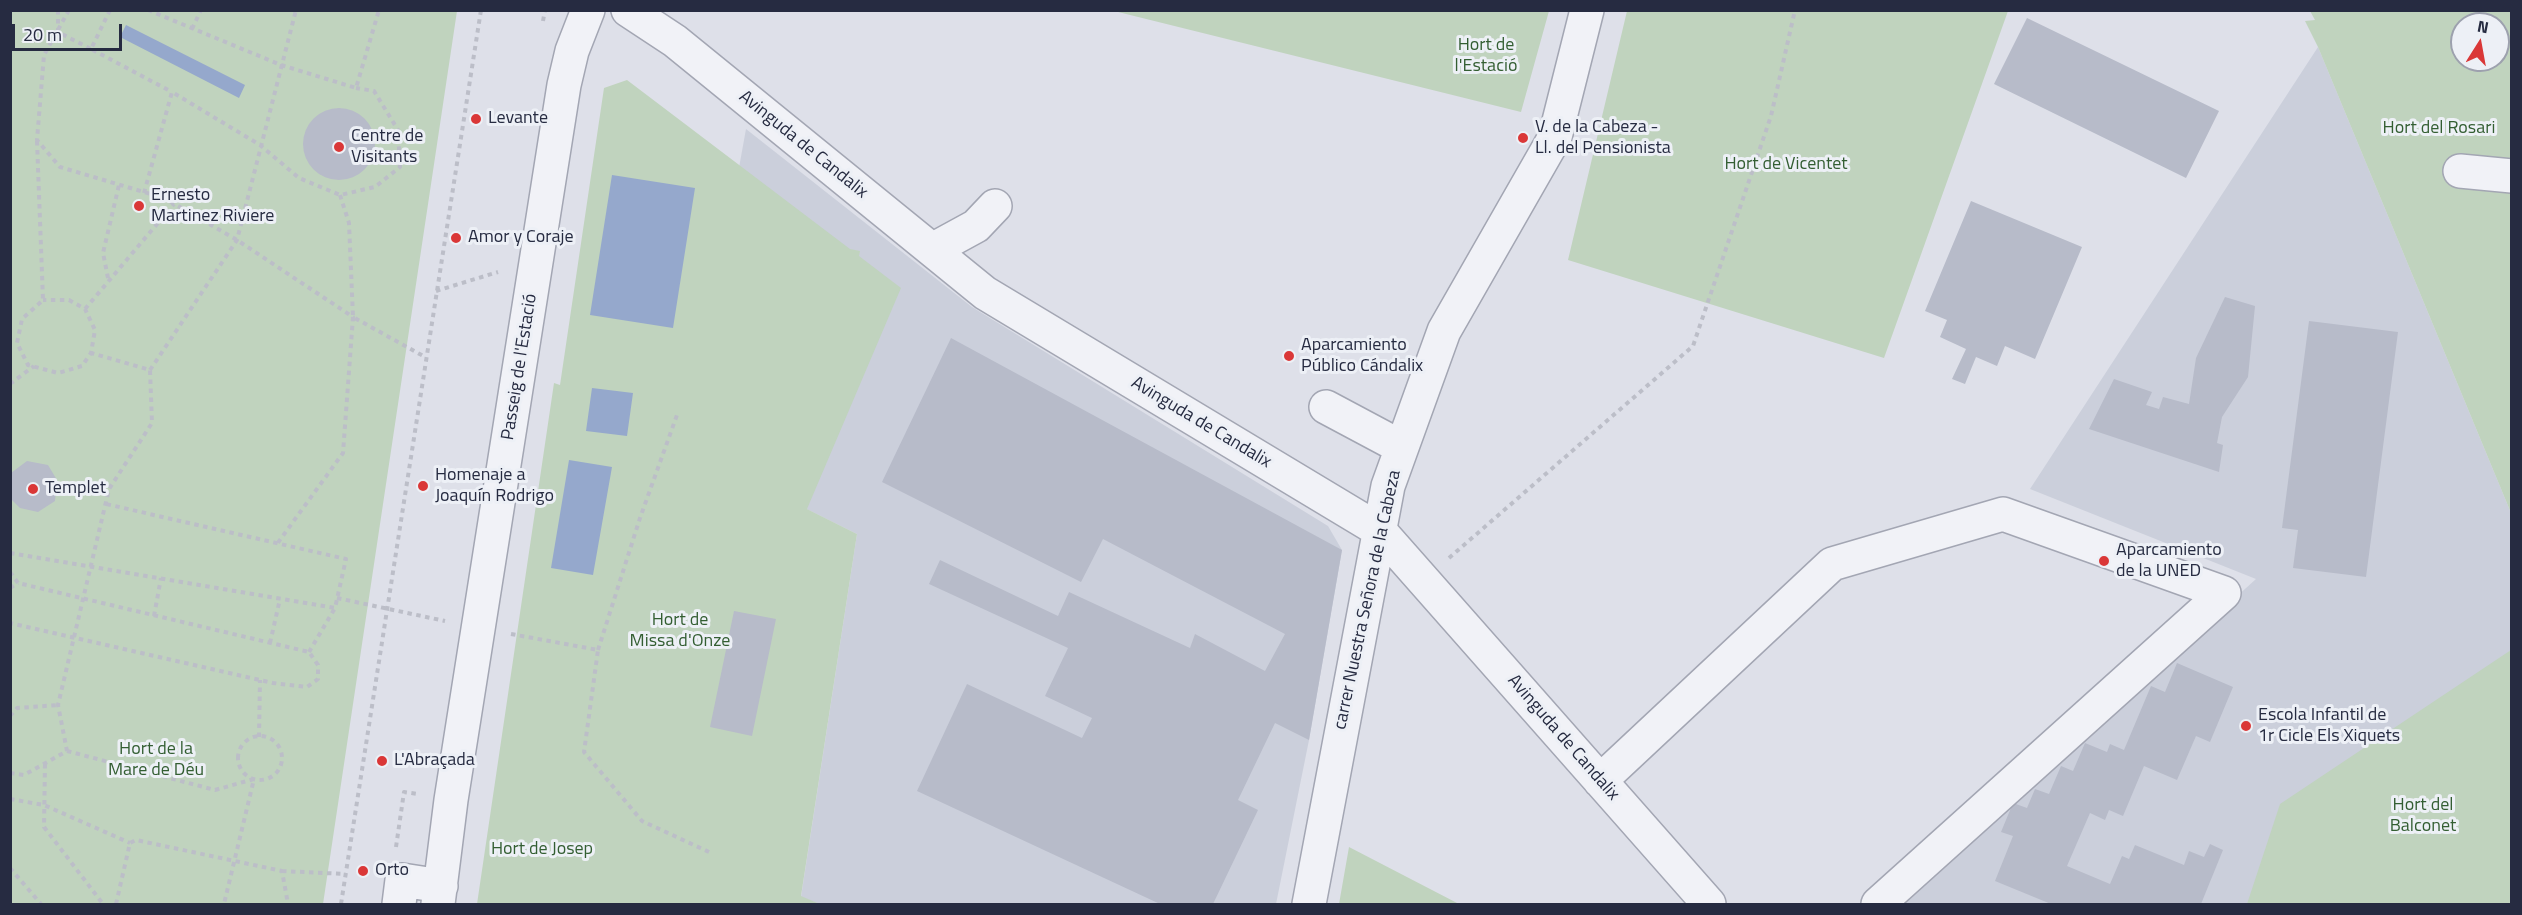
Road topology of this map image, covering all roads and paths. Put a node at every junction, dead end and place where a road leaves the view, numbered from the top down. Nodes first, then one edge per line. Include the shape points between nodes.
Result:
1 (58, 10) edge
2 (69, 10) edge
3 (110, 10) edge
4 (148, 10) edge
5 (201, 10) edge
6 (296, 10) edge
7 (379, 10) edge
8 (481, 10) edge
9 (588, 10) edge
10 (628, 10) edge
11 (1587, 10) edge
12 (1795, 10) edge
13 (192, 28) junction
14 (58, 32) junction
15 (91, 49) junction
16 (280, 65) junction
17 (356, 88) junction
18 (172, 92) junction
19 (37, 140) junction
20 (260, 145) junction
21 (2460, 171) dead end
22 (2511, 176) edge
23 (119, 185) junction
24 (144, 192) junction
25 (340, 195) junction
26 (174, 204) junction
27 (995, 206) dead end
28 (237, 240) junction
29 (932, 250) junction
30 (502, 270) dead end
31 (108, 279) junction
32 (436, 291) junction
33 (43, 300) junction
34 (85, 309) junction
35 (353, 317) junction
36 (91, 353) junction
37 (425, 357) junction
38 (34, 366) junction
39 (150, 370) junction
40 (10, 384) edge
41 (1326, 407) dead end
42 (677, 414) dead end
43 (1401, 447) junction
44 (106, 504) junction
45 (1379, 530) junction
46 (277, 544) junction
47 (10, 553) edge
48 (91, 566) junction
49 (10, 572) edge
50 (161, 578) junction
51 (1423, 580) junction
52 (18, 583) junction
53 (10, 588) edge
54 (337, 598) junction
55 (83, 599) junction
56 (280, 599) junction
57 (335, 608) junction
58 (386, 610) junction
59 (154, 616) junction
60 (10, 622) edge
61 (517, 635) dead end
62 (74, 638) junction
63 (270, 643) junction
64 (598, 650) junction
65 (309, 652) junction
66 (260, 680) junction
67 (58, 705) junction
68 (10, 716) edge
69 (259, 737) junction
70 (67, 752) junction
71 (45, 763) junction
72 (10, 773) edge
73 (254, 779) junction
74 (1600, 781) junction
75 (10, 799) edge
76 (451, 800) junction
77 (44, 805) junction
78 (130, 843) junction
79 (396, 848) dead end
80 (709, 852) dead end
81 (235, 860) junction
82 (10, 868) edge
83 (282, 871) junction
84 (345, 874) junction
85 (440, 895) edge
86 (41, 904) edge
87 (103, 904) edge
88 (116, 904) edge
89 (224, 904) edge
90 (288, 904) edge
91 (341, 904) edge
92 (399, 904) edge
93 (1309, 904) edge
94 (1709, 904) edge
95 (1878, 904) edge

1 - 14 path
2 - 14 path
3 - 15 path
4 - 13 path
5 - 13 path
6 - 16 path
7 - 17 path
8 - 32 path
9 - 76 street, Passeig de l'Estació via 564,85
10 - 29 street, Avinguda de Candalix via 675,41
11 - 43 street, carrer Nuestra Señora de la Cabeza via 1555,137 1444,331
12 - 51 path via 1771,116 1693,346
13 - 16 path
14 - 15 path
14 - 19 path via 44,56
15 - 18 path
16 - 17 path
16 - 20 path
17 - 25 path via 374,91 398,130 400,167 375,187
18 - 20 path
18 - 24 path
19 - 23 path via 60,167
19 - 33 path
20 - 25 path via 299,178
20 - 28 path
21 - 22 street
23 - 24 path
23 - 31 path via 104,253
24 - 26 path
25 - 35 path via 349,223
26 - 28 path
26 - 31 path
27 - 29 street via 976,226
28 - 35 path
28 - 39 path
29 - 45 street, Avinguda de Candalix via 986,293
30 - 32 path
31 - 34 path
32 - 37 path
33 - 34 path via 69,300
33 - 38 path via 22,319 17,343 28,365
34 - 36 path via 95,330
35 - 37 path
35 - 46 path via 343,453
36 - 38 path via 82,366 58,373
36 - 39 path
37 - 58 path
38 - 40 path
39 - 44 path via 152,423 109,489
41 - 43 street
42 - 64 path
43 - 45 street, carrer Nuestra Señora de la Cabeza
44 - 46 path
44 - 48 path
45 - 51 street, Avinguda de Candalix
45 - 93 street, carrer Nuestra Señora de la Cabeza
46 - 54 path via 346,560
47 - 48 path
48 - 50 path
48 - 55 path
49 - 52 path
50 - 56 path
50 - 59 path
51 - 74 street, Avinguda de Candalix
52 - 53 path
52 - 55 path
54 - 57 path
54 - 58 path
55 - 59 path
55 - 62 path
56 - 57 path
56 - 63 path
57 - 65 path
58 - 84 path
59 - 63 path
60 - 62 path
61 - 64 path
62 - 66 path
62 - 67 path
63 - 65 path
64 - 80 path via 584,752 642,821
65 - 66 path via 318,665 318,679 308,687
66 - 69 path
67 - 68 path via 17,708
67 - 70 path
69 - 73 path via 247,741 238,759 242,771
69 - 73 path via 278,747 281,761 268,778
70 - 71 path
70 - 73 path via 215,790
71 - 72 path via 24,775
71 - 77 path
73 - 81 path
74 - 94 street, Avinguda de Candalix
74 - 95 street via 1832,564 2003,514 2224,593
75 - 77 path
76 - 79 path via 404,792
76 - 85 street, Passeig de l'Estació
77 - 78 path
77 - 87 path via 44,827
78 - 81 path via 136,840
78 - 88 path
81 - 83 path
81 - 89 path
82 - 86 path
83 - 84 path
83 - 90 path
84 - 91 path
85 - 92 street via 402,880

